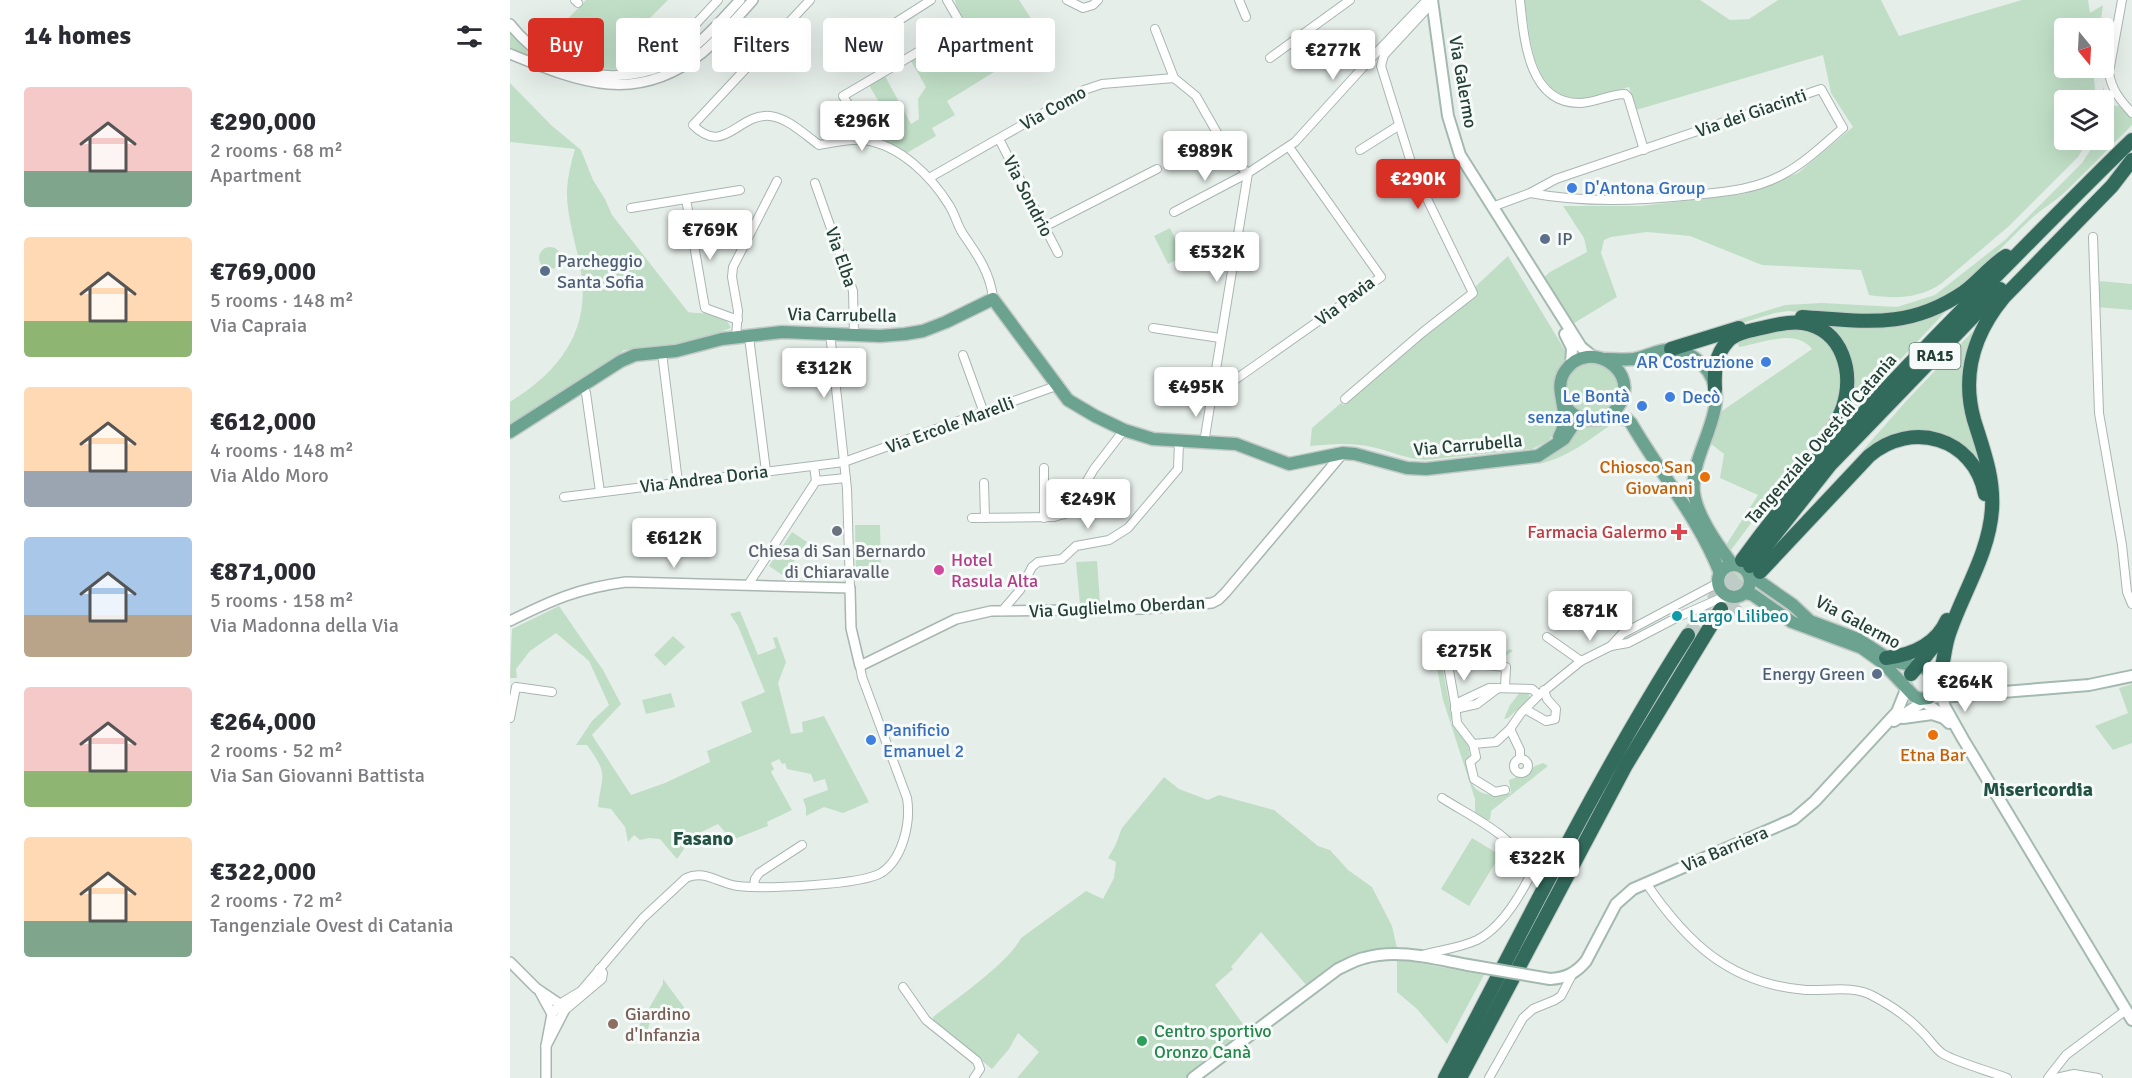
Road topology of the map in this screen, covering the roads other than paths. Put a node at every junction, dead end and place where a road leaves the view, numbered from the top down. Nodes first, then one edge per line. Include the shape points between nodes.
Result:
1 (718, 0) edge
2 (740, 0) edge
3 (753, 0) edge
4 (810, 0) edge
5 (931, 0) edge
6 (947, 0) edge
7 (1067, 0) edge
8 (1098, 0) edge
9 (1239, 0) edge
10 (1350, 0) edge
11 (1518, 0) edge
12 (2122, 0) edge
13 (1431, 1) edge
14 (1246, 17) dead end
15 (903, 18) edge
16 (700, 19) edge
17 (510, 24) edge
18 (1155, 29) dead end
19 (510, 54) edge
20 (1270, 58) dead end
21 (1174, 78) junction
22 (593, 79) junction
23 (2129, 109) edge
24 (1398, 126) junction
25 (866, 133) dead end
26 (999, 139) junction
27 (2132, 140) edge
28 (1289, 147) junction
29 (1360, 150) dead end
30 (1644, 150) junction
31 (2132, 158) edge
32 (1157, 169) dead end
33 (1248, 173) junction
34 (929, 178) junction
35 (777, 181) dead end
36 (815, 183) dead end
37 (740, 190) dead end
38 (1530, 193) junction
39 (686, 199) junction
40 (1492, 207) junction
41 (631, 208) dead end
42 (1174, 212) dead end
43 (1044, 227) junction
44 (2035, 236) junction
45 (2093, 237) dead end
46 (1058, 253) dead end
47 (1525, 260) junction
48 (993, 299) junction
49 (738, 320) junction
50 (1154, 328) dead end
51 (830, 333) junction
52 (854, 334) junction
53 (743, 337) junction
54 (1220, 338) junction
55 (1671, 349) junction
56 (662, 353) junction
57 (963, 355) dead end
58 (1592, 356) junction
59 (1606, 359) junction
60 (1571, 364) junction
61 (582, 386) junction
62 (1056, 386) junction
63 (1715, 389) junction
64 (1212, 396) junction
65 (1345, 399) dead end
66 (1564, 404) junction
67 (984, 413) junction
68 (1607, 417) junction
69 (1583, 419) junction
70 (1124, 430) junction
71 (510, 432) edge
72 (1179, 442) junction
73 (1204, 443) junction
74 (1553, 447) junction
75 (1343, 453) junction
76 (844, 462) junction
77 (814, 466) junction
78 (1044, 468) dead end
79 (766, 471) junction
80 (846, 478) junction
81 (678, 482) junction
82 (816, 482) junction
83 (984, 483) dead end
84 (600, 492) junction
85 (564, 497) dead end
86 (972, 518) dead end
87 (985, 518) junction
88 (1044, 518) junction
89 (1745, 566) junction
90 (1719, 578) junction
91 (748, 585) junction
92 (850, 588) junction
93 (1746, 593) junction
94 (1729, 597) junction
95 (2132, 604) edge
96 (1673, 608) junction
97 (1002, 611) junction
98 (1724, 612) tunnel mouth
99 (510, 621) edge
100 (1683, 628) junction
101 (1943, 630) junction
102 (1547, 637) dead end
103 (1611, 646) junction
104 (1474, 655) dead end
105 (1886, 658) junction
106 (1581, 661) junction
107 (1448, 665) dead end
108 (860, 666) junction
109 (2132, 676) edge
110 (1910, 678) junction
111 (1942, 682) junction
112 (1501, 688) junction
113 (552, 692) dead end
114 (1541, 692) junction
115 (1989, 692) junction
116 (1964, 694) junction
117 (1925, 700) junction
118 (1455, 706) junction
119 (1525, 709) junction
120 (510, 718) edge
121 (1897, 719) junction
122 (1945, 719) junction
123 (1885, 726) junction
124 (1958, 728) junction
125 (1510, 729) junction
126 (1963, 739) junction
127 (1473, 744) junction
128 (1520, 759) dead end
129 (1505, 790) dead end
130 (1442, 798) dead end
131 (802, 845) dead end
132 (1646, 883) junction
133 (754, 886) junction
134 (1417, 956) junction
135 (510, 962) edge
136 (1573, 973) junction
137 (903, 987) dead end
138 (536, 988) junction
139 (563, 1007) junction
140 (2129, 1007) edge
141 (552, 1014) junction
142 (2132, 1020) edge
143 (546, 1046) junction
144 (546, 1078) edge
145 (974, 1078) edge
146 (1193, 1078) edge
147 (1445, 1078) edge
148 (1460, 1078) edge
149 (1489, 1078) edge
150 (2007, 1078) edge
151 (2048, 1078) edge
152 (2056, 1078) edge
153 (2098, 1078) edge

1 - 16 street
2 - 22 street via 695,46 670,62 634,74
3 - 22 street via 707,48 681,67 638,83 612,85
4 - 34 street via 693,125 707,136 719,137 756,117 773,117 794,126 819,145 872,141 903,156
5 - 15 street
6 - 25 street via 962,26 843,96
7 - 8 street via 1083,8
9 - 14 street
10 - 20 street
11 - 30 street via 1530,63 1541,84 1553,96 1571,103 1625,94
12 - 23 street via 2109,72 2113,89
13 - 24 street via 1382,61
13 - 28 street via 1376,53
13 - 40 main road, Via Galermo via 1452,130 1460,155
17 - 22 street via 529,45
18 - 21 street
19 - 22 street via 565,76
21 - 26 street, Via Como via 1091,87
21 - 33 street via 1196,96 1232,159
24 - 29 street
24 - 65 street via 1414,172 1473,293
26 - 34 street, Via Como
26 - 43 street, Via Sondrio
27 - 44 highway, Tangenziale Ovest di Catania / RA15
28 - 33 street
28 - 64 street, Via Pavia via 1381,277
30 - 38 street, Via dei Giacinti via 1556,179
30 - 38 street, Via dei Giacinti via 1821,89 1843,128 1782,176 1749,188 1598,201
31 - 89 highway, Tangenziale Ovest di Catania / RA15 via 1830,465
31 - 111 highway via 2112,186 2004,297 1976,342 1970,395 1990,475 1990,524 1980,561 1948,634
32 - 43 street
33 - 42 street
33 - 54 street
34 - 48 street via 976,251 992,287
35 - 49 street via 733,267
36 - 52 street, Via Elba via 853,291
37 - 39 street
38 - 40 street, Via dei Giacinti
39 - 41 street
39 - 49 street via 705,308
40 - 47 main road, Via Galermo
43 - 46 street, Via Sondrio
44 - 55 highway via 1960,294 1921,314 1872,322 1782,318
44 - 89 highway, Tangenziale Ovest di Catania / RA15 via 1847,432 1772,520
45 - 95 street via 2099,413
47 - 58 main road via 1581,347
47 - 60 main road via 1571,344
48 - 52 main road, Via Carrubella via 922,331 892,336
48 - 62 main road, Via Carrubella
49 - 53 street
50 - 54 street
51 - 52 main road, Via Carrubella
51 - 53 main road, Via Carrubella via 782,332
51 - 76 street
53 - 56 main road, Via Carrubella
53 - 79 street
54 - 64 street
55 - 59 main road via 1635,359
55 - 63 main road via 1687,353 1699,362
56 - 61 main road, Via Carrubella via 627,358
56 - 81 street
57 - 67 street
58 - 59 main road
58 - 60 main road
59 - 68 main road via 1620,372 1624,390 1621,403
60 - 66 main road via 1561,380
61 - 71 main road, Via Carrubella
61 - 84 street
62 - 67 street, Via Ercole Marelli
62 - 70 main road, Via Carrubella via 1073,404
63 - 89 main road, Via Galermo via 1715,413 1701,451 1694,495 1703,518
63 - 89 highway via 1716,362 1730,339 1780,324 1801,323 1822,330 1837,344 1847,369 1846,394 1836,423 1758,524
64 - 73 street
66 - 69 main road
66 - 74 main road via 1564,425
67 - 76 street, Via Ercole Marelli
68 - 69 main road
68 - 90 main road via 1631,423 1695,524 1713,556
69 - 74 main road
70 - 72 main road, Via Carrubella
70 - 88 street via 1094,469 1068,513
72 - 73 main road, Via Carrubella
72 - 97 street via 1178,469 1128,528 1109,540 1076,546 1062,559 1038,562
73 - 75 main road, Via Carrubella via 1242,446 1288,464
74 - 75 main road, Via Carrubella via 1532,457 1425,469
75 - 97 street, Via Guglielmo Oberdan via 1218,600 1143,609
76 - 77 street, Via Andrea Doria
76 - 80 street
77 - 79 street, Via Andrea Doria
77 - 82 street
78 - 88 street
79 - 81 street, Via Andrea Doria
80 - 82 street
80 - 92 street
81 - 84 street, Via Andrea Doria
82 - 91 street
83 - 87 street
84 - 85 street, Via Andrea Doria
86 - 87 street
87 - 88 street
89 - 90 main road via 1725,567
89 - 93 main road via 1750,585
89 - 101 highway via 1875,451 1906,437 1935,439 1956,449 1973,464 1983,484 1986,506 1977,551
89 - 105 main road, Via Galermo via 1810,621 1858,639
90 - 94 main road via 1721,592
90 - 96 street
91 - 92 street
91 - 99 street via 626,582 598,586 552,600
92 - 108 street via 851,628
93 - 94 main road
93 - 110 main road, Via Galermo via 1799,625 1862,648
94 - 100 street via 1719,599
96 - 100 street
96 - 103 street via 1622,634
97 - 108 street, Via Guglielmo Oberdan via 956,619
98 - 148 highway via 1692,655 1626,765
100 - 103 street
100 - 147 highway via 1657,684 1612,760
101 - 105 highway via 1918,650
101 - 110 highway
102 - 106 street
103 - 106 street
104 - 112 street via 1485,665 1506,667
105 - 110 main road, Via Galermo via 1898,664
106 - 114 street
107 - 118 street
108 - 133 street via 907,798 908,817 898,856 880,873 861,880
109 - 115 main road via 2089,685
110 - 111 main road via 1931,670
110 - 117 main road via 1909,693
110 - 123 main road via 1897,712
111 - 115 main road via 1953,688
111 - 116 main road
111 - 117 main road via 1937,692
111 - 124 main road via 1945,707
112 - 114 street
112 - 118 street via 1489,688
113 - 120 street via 516,687
114 - 119 street
114 - 119 street via 1556,709 1555,719 1546,721
115 - 116 main road
116 - 124 main road via 1955,710
117 - 121 main road
117 - 122 main road
118 - 127 street via 1456,723
119 - 125 street
121 - 122 main road via 1932,714
121 - 123 main road
122 - 126 main road
123 - 132 main road, Via Barriera via 1794,819
124 - 126 main road
125 - 127 street via 1496,742
125 - 128 street
126 - 140 main road
127 - 129 street via 1476,757 1470,762 1474,779 1495,792
130 - 134 street via 1506,840 1521,856 1530,874 1500,922 1486,935
131 - 133 street via 759,873
132 - 136 main road, Via Barriera via 1616,904 1586,961
132 - 150 street via 1683,931 1734,970 1778,987 1862,991 1897,1011 1943,1054
133 - 139 street via 732,885 704,874 686,878 643,918 599,969 602,979
134 - 136 main road, bridge via 1550,979
134 - 146 main road via 1365,957 1338,969
135 - 138 street
136 - 149 street, Via Barriera via 1561,996 1523,1018
137 - 145 street via 927,1020 977,1061 980,1069
138 - 139 street
138 - 141 street
139 - 141 street
139 - 143 street
140 - 142 main road
140 - 151 street via 2066,1054
141 - 143 street
143 - 144 street
152 - 153 street via 2074,1074

